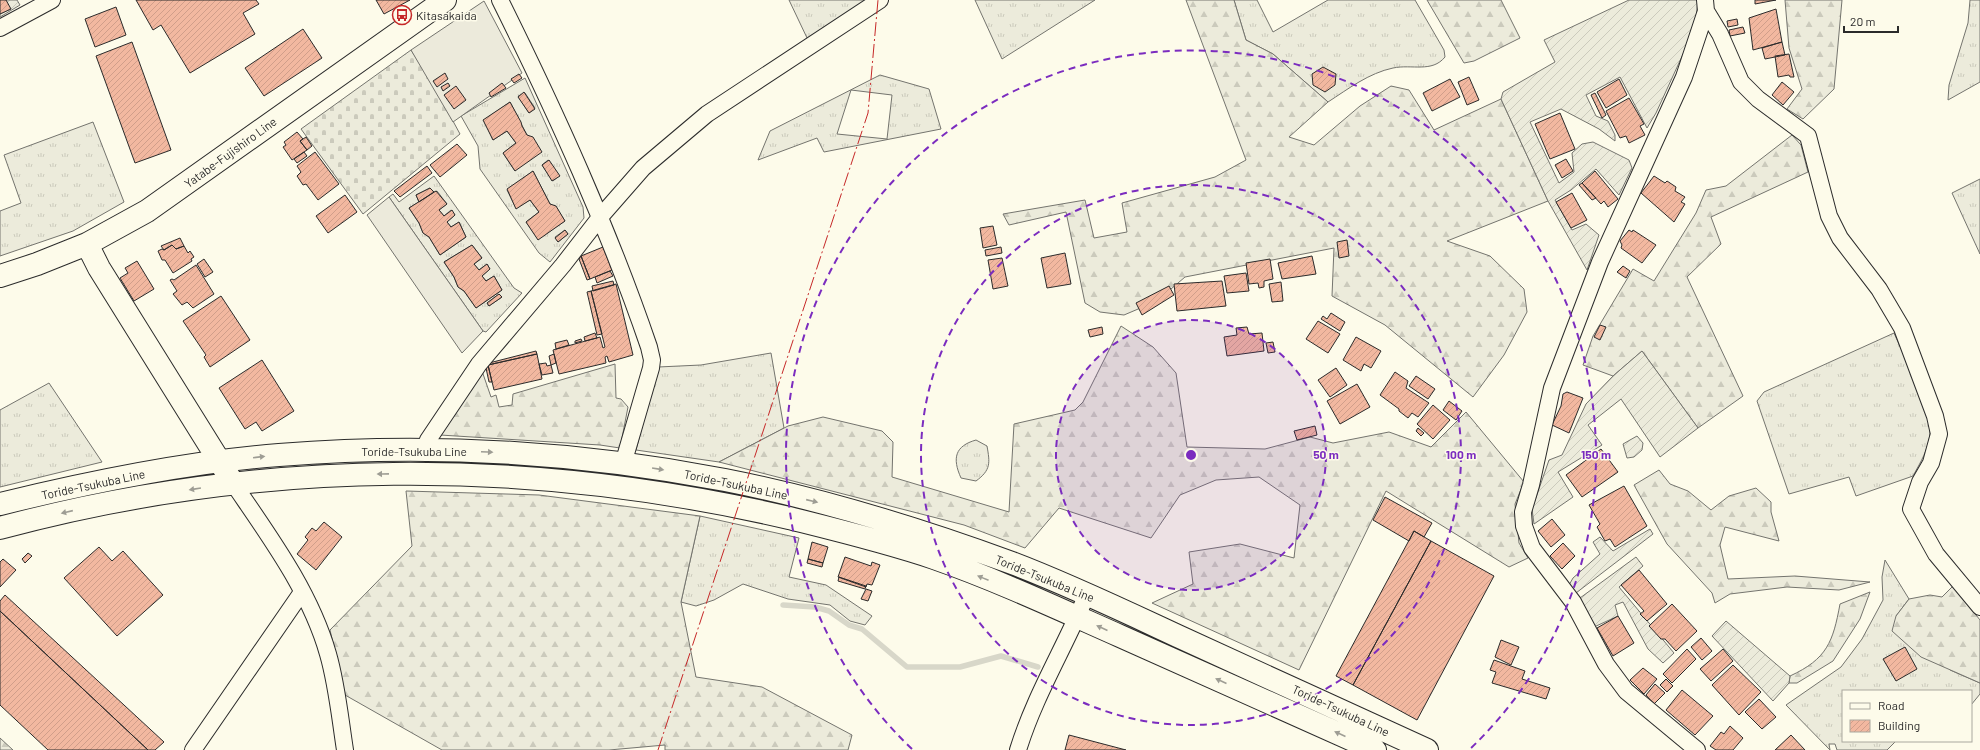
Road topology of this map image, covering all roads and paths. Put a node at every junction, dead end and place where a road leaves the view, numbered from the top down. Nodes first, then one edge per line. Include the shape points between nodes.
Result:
1 (52, 0) edge
2 (444, 0) edge
3 (500, 0) edge
4 (880, 0) edge
5 (1705, 5) edge
6 (0, 28) edge
7 (601, 216) junction
8 (87, 244) junction
9 (0, 276) edge
10 (424, 450) junction
11 (220, 462) junction
12 (623, 464) junction
13 (233, 483) junction
14 (0, 504) edge
15 (0, 528) edge
16 (302, 592) junction
17 (1087, 594) junction
18 (1980, 607) edge
19 (1078, 618) junction
20 (193, 750) edge
21 (345, 750) edge
22 (1018, 750) edge
23 (1376, 750) edge
24 (1427, 750) edge
25 (1696, 750) edge

1 - 6 street
2 - 8 main road, Yatabe-Fujishiro Line via 170,196
3 - 7 street via 535,70
4 - 7 street via 707,114 643,168
5 - 18 street via 1741,82 1808,136 1829,216 1840,238 1879,289 1902,328 1935,416 1939,434 1911,509 1936,554
5 - 25 street via 1684,77 1600,262 1552,388 1523,512 1524,526 1532,548 1573,602 1606,664 1626,691
7 - 10 street via 479,364 428,440
7 - 12 street via 632,297 652,360
8 - 9 main road, Yatabe-Fujishiro Line
8 - 11 main road via 99,268
11 -> 10 main road, Toride-Tsukuba Line via 276,455
10 -> 12 main road, Toride-Tsukuba Line via 516,454
11 - 13 main road
11 - 14 main road, Toride-Tsukuba Line via 127,476
12 -> 17 main road, Toride-Tsukuba Line via 726,480 838,507 947,540
13 -> 15 main road, Toride-Tsukuba Line via 78,510
13 - 16 street
19 -> 13 main road, Toride-Tsukuba Line via 934,558 834,529 726,504 613,486 513,477 334,474
16 - 20 street
16 - 21 street via 316,620 328,654
17 - 19 street
17 - 24 main road, Toride-Tsukuba Line
19 - 22 street via 1046,677
23 -> 19 main road, Toride-Tsukuba Line

